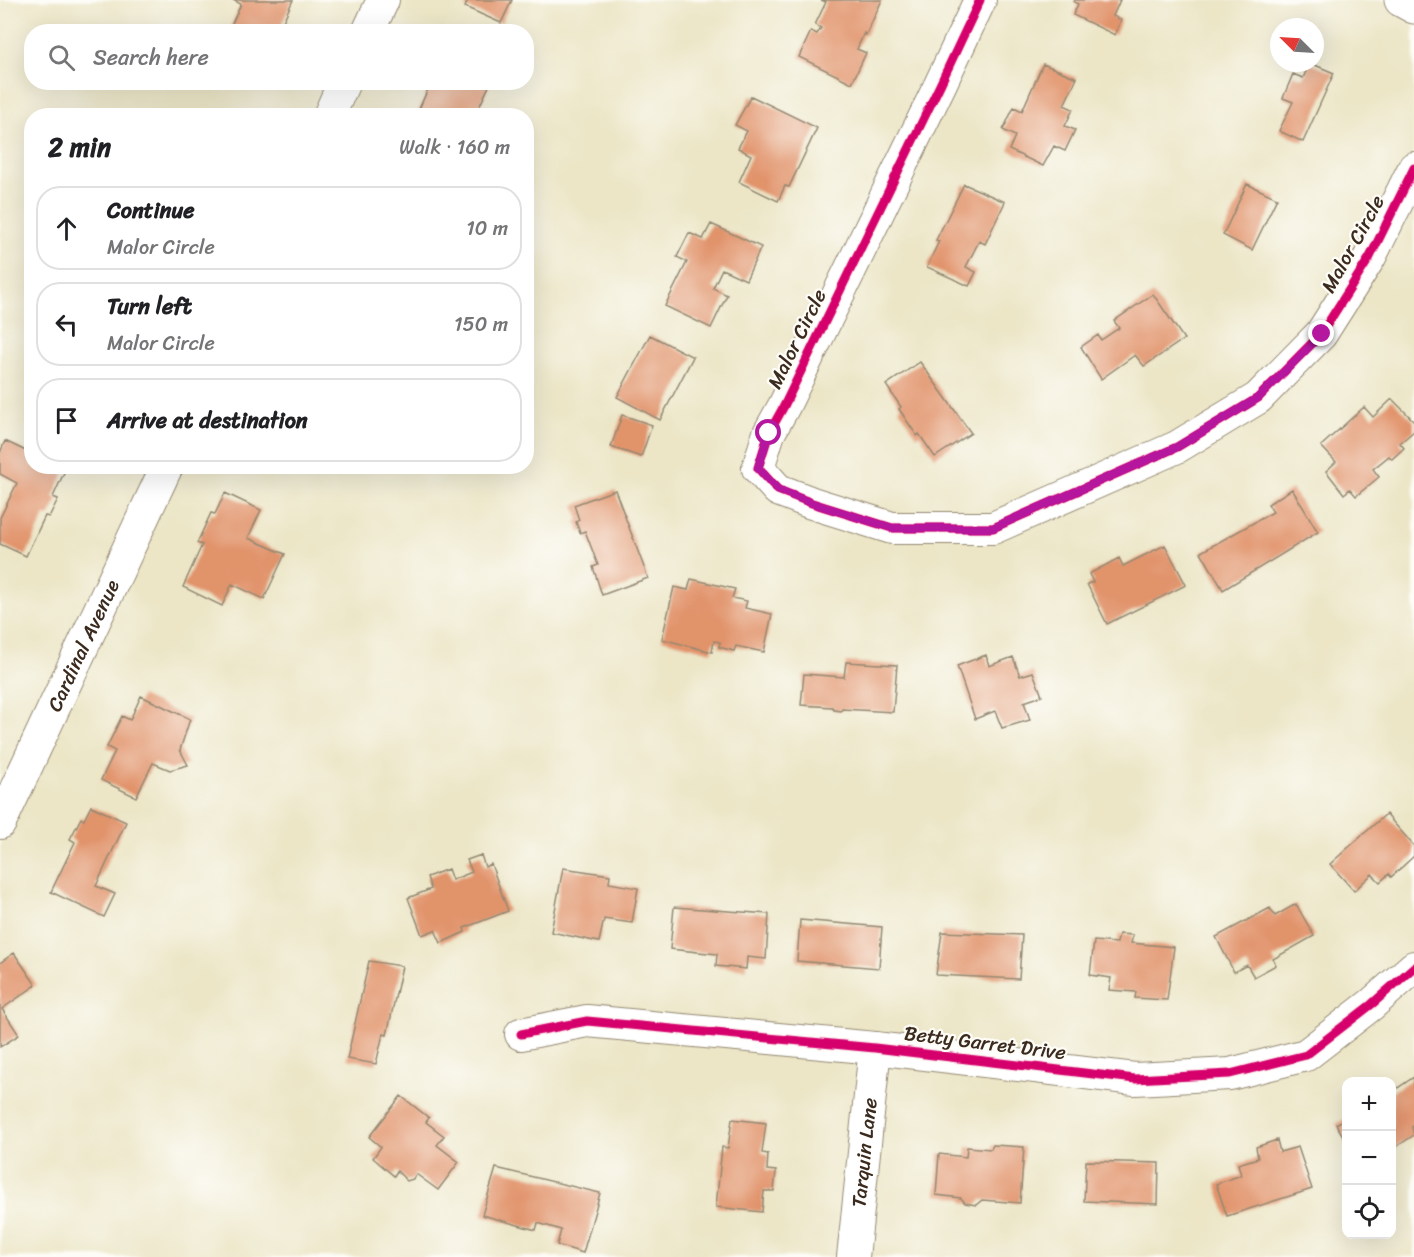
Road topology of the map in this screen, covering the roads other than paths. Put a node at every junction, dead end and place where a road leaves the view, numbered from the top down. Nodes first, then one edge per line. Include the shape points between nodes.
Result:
1 (383, 0) edge
2 (980, 0) edge
3 (1401, 0) edge
4 (1414, 7) edge
5 (372, 24) edge
6 (340, 90) edge
7 (333, 108) edge
8 (1414, 168) edge
9 (163, 474) edge
10 (0, 823) edge
11 (1414, 967) edge
12 (521, 1034) dead end
13 (875, 1048) junction
14 (853, 1257) edge

1 - 5 street
2 - 8 street, Malor Circle via 769,433 758,468 778,490 892,528 993,528 1177,447 1258,398 1322,334 1371,257
3 - 4 street
6 - 7 street
9 - 10 street, Cardinal Avenue
11 - 13 street, Betty Garret Drive via 1306,1055 1230,1074 1135,1079
12 - 13 street, Betty Garret Drive via 587,1021
13 - 14 street, Tarquin Lane

